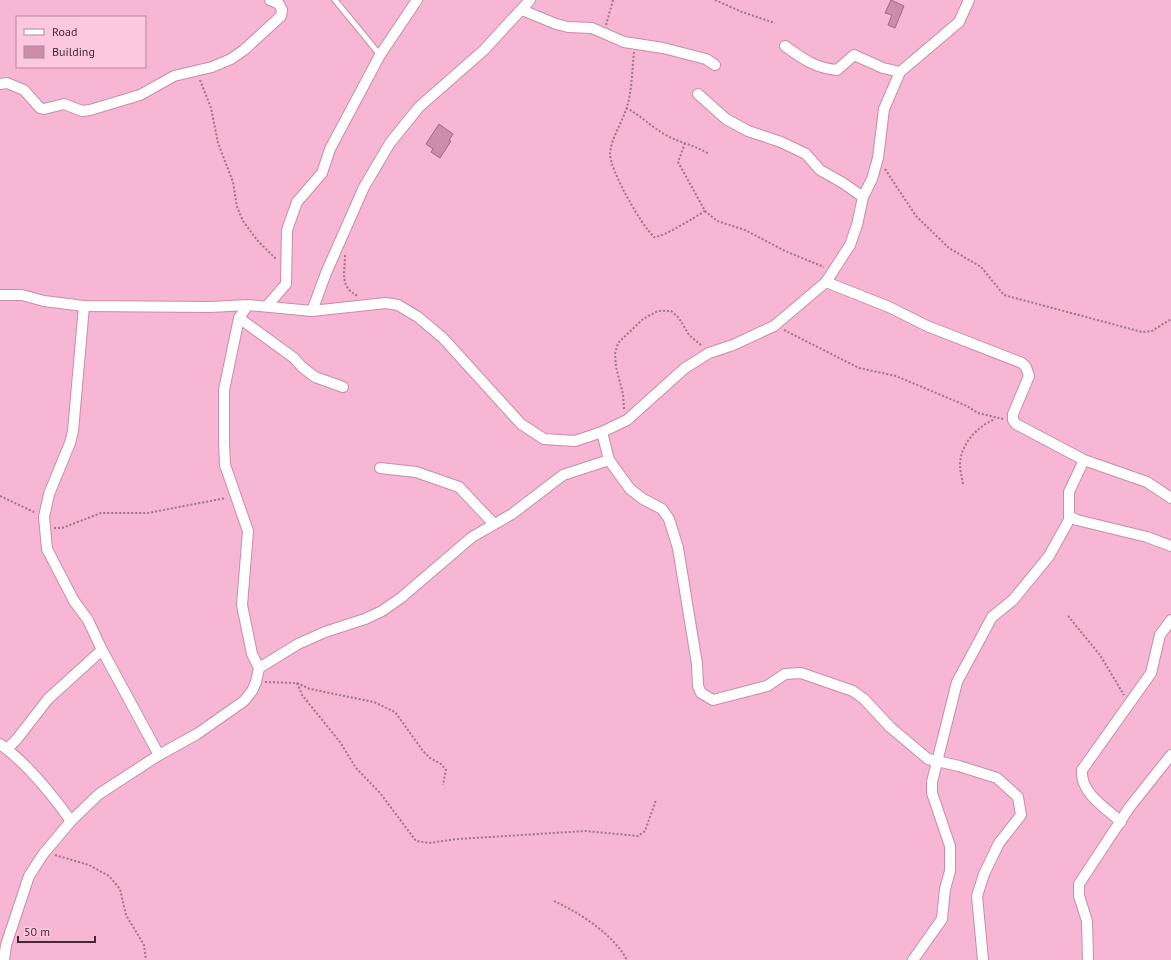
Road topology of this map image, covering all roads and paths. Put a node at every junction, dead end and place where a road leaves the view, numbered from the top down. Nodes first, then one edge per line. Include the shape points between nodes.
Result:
1 (270, 0) edge
2 (335, 0) edge
3 (417, 0) edge
4 (530, 0) edge
5 (613, 0) edge
6 (715, 0) edge
7 (969, 0) edge
8 (522, 10) junction
9 (775, 23) dead end
10 (604, 34) junction
11 (636, 45) junction
12 (785, 46) dead end
13 (380, 55) junction
14 (715, 65) dead end
15 (197, 71) junction
16 (900, 72) junction
17 (0, 84) edge
18 (698, 94) dead end
19 (626, 108) junction
20 (686, 143) junction
21 (709, 154) dead end
22 (878, 158) junction
23 (863, 197) junction
24 (705, 211) junction
25 (346, 248) dead end
26 (286, 269) junction
27 (834, 270) junction
28 (826, 282) junction
29 (0, 296) edge
30 (363, 298) dead end
31 (248, 305) junction
32 (84, 306) junction
33 (267, 306) junction
34 (312, 311) junction
35 (239, 318) junction
36 (1171, 319) edge
37 (774, 326) junction
38 (709, 353) junction
39 (343, 387) dead end
40 (996, 418) junction
41 (627, 420) junction
42 (1013, 420) junction
43 (602, 432) junction
44 (609, 460) junction
45 (1084, 460) junction
46 (380, 468) dead end
47 (963, 484) dead end
48 (0, 496) edge
49 (235, 496) junction
50 (1171, 498) edge
51 (1069, 516) junction
52 (44, 522) junction
53 (493, 523) junction
54 (1171, 546) edge
55 (1068, 616) dead end
56 (1171, 620) edge
57 (102, 650) junction
58 (259, 668) junction
59 (256, 682) junction
60 (297, 683) junction
61 (1129, 703) junction
62 (3, 746) edge
63 (159, 755) junction
64 (1171, 755) edge
65 (938, 762) junction
66 (443, 785) dead end
67 (656, 800) dead end
68 (71, 821) junction
69 (1121, 822) junction
70 (44, 853) junction
71 (554, 900) dead end
72 (2, 956) edge
73 (146, 960) edge
74 (627, 960) edge
75 (913, 960) edge
76 (983, 960) edge
77 (1088, 960) edge

1 - 15 street via 279,4 281,16 244,50 230,59
2 - 13 lane
3 - 13 street
4 - 8 street
5 - 10 path
6 - 9 path
7 - 16 street via 959,22
8 - 10 street via 556,24 592,28
8 - 34 street via 484,50 419,107 390,143 364,187
10 - 11 street
11 - 14 street via 663,48 706,59
11 - 19 path
12 - 16 street via 807,62 829,69 837,70 854,54 883,68
13 - 26 street via 330,149 322,173 298,202 287,230
15 - 17 street via 174,76 140,95 82,111 64,104 40,108 24,90 7,83
15 - 26 path via 211,108 218,142 233,182 237,207 243,221 257,240
16 - 22 street via 884,109
18 - 23 street via 726,119 748,131 806,154 820,170
19 - 20 path via 666,135
19 - 24 path via 611,148 611,160 616,176 650,234 656,238 661,237
20 - 21 path
20 - 24 path via 678,162
22 - 23 street
22 - 36 path via 916,216 949,248 981,267 1004,295 1142,332 1152,331
23 - 27 street via 850,245
24 - 27 path via 717,221 745,230 785,251
25 - 30 path via 344,285 350,292
26 - 33 street via 286,284
27 - 28 street
28 - 37 street
28 - 42 street via 889,307 926,326 1022,363 1029,376 1013,414
29 - 32 street via 22,295 44,301
31 - 32 street
31 - 33 street
31 - 35 street
32 - 52 street via 73,431 49,494
33 - 34 street
34 - 43 street via 386,303 398,305 418,316 443,338 521,424 544,440 574,441
35 - 39 street via 294,358 315,377
35 - 49 street via 224,390 225,465
37 - 38 street via 734,345
37 - 40 path via 859,368 896,376 978,413
38 - 41 street via 685,368
38 - 41 path via 689,335 671,311 658,311 643,319 618,343 615,354
40 - 42 path
40 - 47 path via 974,433 964,447 960,463
41 - 43 street
42 - 45 street via 1016,424
43 - 44 street
44 - 53 street via 564,475 512,514
44 - 65 street via 630,489 662,509 669,519 678,548 701,693 713,700 766,686 785,674 801,673 853,691 928,759
45 - 50 street via 1147,482
45 - 51 street via 1069,492
46 - 53 street via 416,472 459,487
48 - 52 path
49 - 52 path via 148,513 101,514 62,528
49 - 58 street via 248,531 242,605 252,654
51 - 54 street via 1148,537
51 - 65 street via 1049,556 1013,600 992,618 979,640 957,682
52 - 57 street via 47,549 74,601 88,620
53 - 58 street via 472,537 402,598 382,611 298,644
55 - 61 path via 1100,655
56 - 61 street via 1160,635 1151,673
57 - 62 street via 48,699 17,739
57 - 63 street
58 - 59 street
59 - 60 path
59 - 63 street via 244,701 197,734
60 - 66 path via 310,689 374,702 395,712 423,751 446,770
60 - 67 path via 302,695 340,742 356,768 380,794 416,841 429,843 586,831 638,836 645,830
61 - 69 street via 1082,770 1085,788
62 - 68 street via 55,798
63 - 68 street via 99,794
64 - 69 street
65 - 75 street via 932,782 932,793 950,846 950,871 942,918
65 - 76 street via 997,778 1018,797 1021,815 998,843 984,874 978,896
68 - 70 street
69 - 77 street via 1079,884 1079,896 1087,921
70 - 72 street via 24,889
70 - 73 path via 89,865 109,876 120,889 126,915 144,945
71 - 74 path via 591,922

